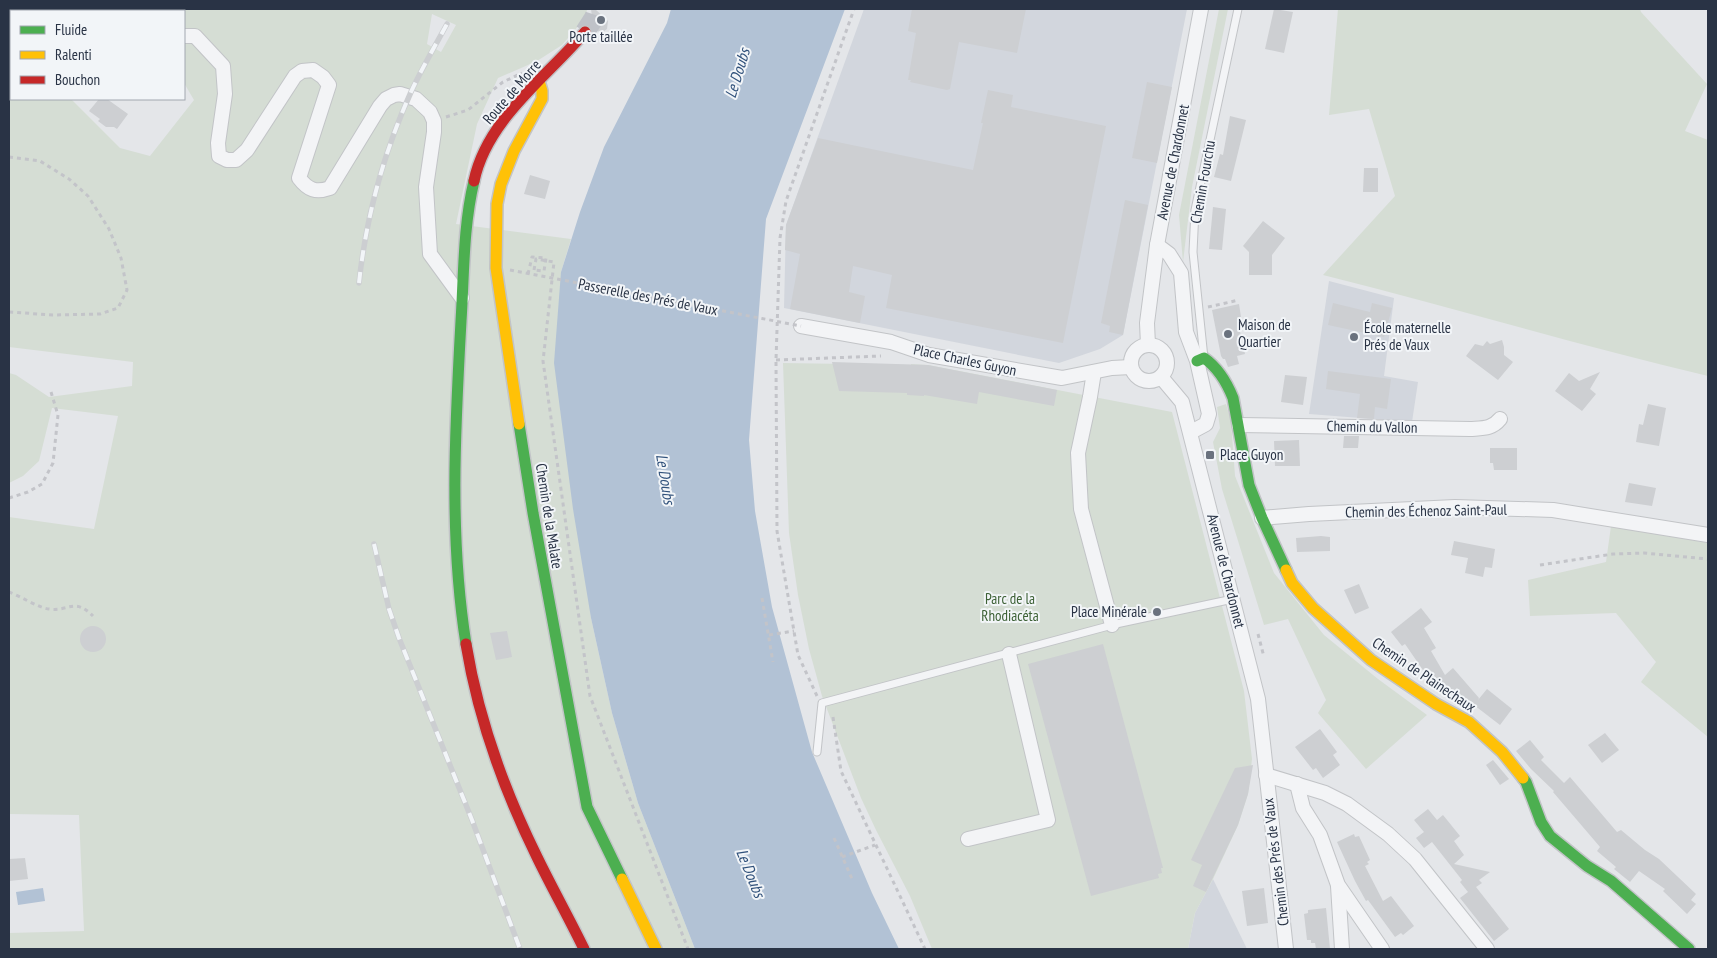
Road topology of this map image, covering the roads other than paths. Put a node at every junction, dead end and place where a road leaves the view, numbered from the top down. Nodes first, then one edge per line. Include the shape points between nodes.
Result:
1 (1201, 9) edge
2 (1238, 9) edge
3 (585, 32) tunnel mouth
4 (185, 36) edge
5 (539, 81) junction
6 (1157, 245) junction
7 (462, 298) junction
8 (801, 326) road end
9 (1148, 345) junction
10 (1200, 360) junction
11 (1131, 367) junction
12 (1094, 372) junction
13 (1161, 377) junction
14 (1500, 419) dead end
15 (1239, 425) junction
16 (1191, 432) junction
17 (1262, 518) junction
18 (1708, 536) edge
19 (1232, 599) junction
20 (1112, 625) junction
21 (1009, 654) junction
22 (817, 752) dead end
23 (1266, 775) junction
24 (1297, 784) junction
25 (968, 839) dead end
26 (1338, 885) junction
27 (584, 949) edge
28 (656, 949) edge
29 (1286, 949) edge
30 (1342, 949) edge
31 (1382, 949) edge
32 (1487, 949) edge
33 (1689, 949) edge

1 - 6 street, Avenue de Chardonnet
2 - 10 lane, Chemin Fourchu via 1195,210 1193,252
3 - 5 street, Route de Morre
4 - 7 street via 195,36 223,66 225,94 218,143 219,156 227,160 236,160 247,150 295,76 302,71 313,70 323,77 329,85 299,178 313,191 330,188 386,99 400,94 416,98 434,121 426,187 430,254
5 - 7 street, Route de Morre via 494,135 473,178
5 - 28 street, Chemin de la Malate via 542,98 514,151 497,204 532,513 587,807
6 - 9 street, Avenue de Chardonnet via 1147,323
6 - 10 street via 1169,254 1181,273 1186,332
7 - 27 street, Route de Morre via 455,530 461,613 470,665 482,715 515,808
8 - 12 street, Place Charles Guyon via 892,342 929,355 1062,378
9 - 11 street via 1132,354
9 - 13 street via 1164,354 1167,366
10 - 15 street, Chemin de Plainechaux via 1211,363 1229,388
10 - 16 street via 1209,414 1206,424
11 - 12 street, Place Charles Guyon
11 - 13 street via 1140,380 1151,382
12 - 20 street via 1078,454 1081,509
13 - 16 street, Avenue de Chardonnet via 1182,402
14 - 15 street, Chemin du Vallon via 1488,428 1470,429
15 - 17 street, Chemin de Plainechaux via 1249,485
16 - 19 street, Avenue de Chardonnet
17 - 18 street, Chemin des Échenoz Saint-Paul via 1456,507 1553,510
17 - 33 street, Chemin de Plainechaux via 1292,583 1313,608 1371,660 1469,722 1502,752 1526,782 1541,822 1550,836 1611,881
19 - 20 lane
19 - 23 street, Avenue de Chardonnet via 1258,699
20 - 21 lane
21 - 22 lane via 822,703
21 - 25 street via 1048,820
23 - 24 street
23 - 29 street, Chemin des Prés de Vaux
24 - 26 street via 1303,808 1320,835
24 - 32 street via 1347,804 1388,834 1415,859
26 - 30 street
26 - 31 street

